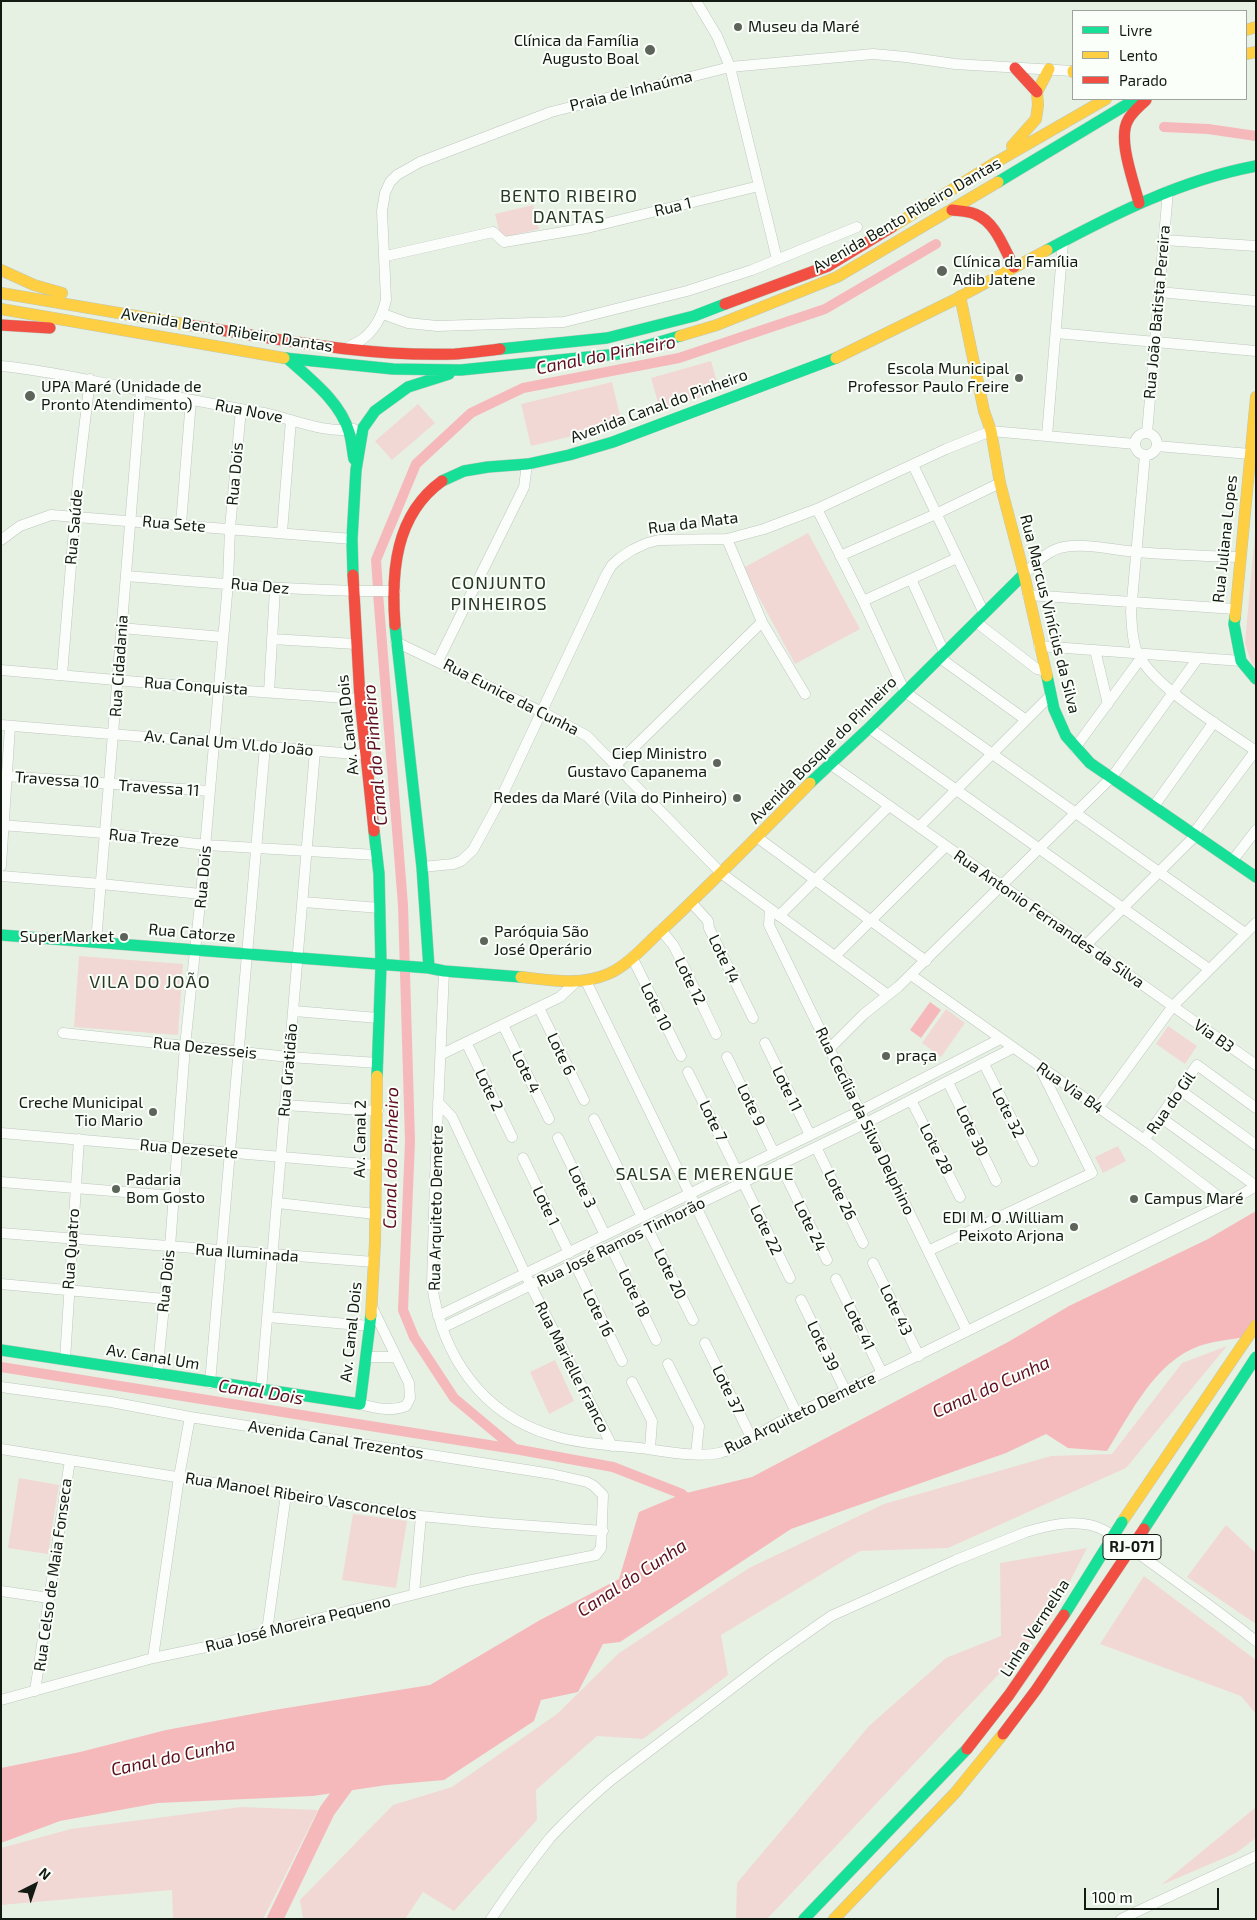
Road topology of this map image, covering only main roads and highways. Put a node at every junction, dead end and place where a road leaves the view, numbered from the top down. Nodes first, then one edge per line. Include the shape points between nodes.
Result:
1 (1015, 68) road end
2 (1049, 69) road end
3 (1037, 92) junction
4 (1104, 100) edge
5 (1134, 100) edge
6 (1146, 100) edge
7 (993, 164) junction
8 (1256, 166) edge
9 (1140, 203) junction
10 (952, 210) junction
11 (1014, 267) junction
12 (1, 270) edge
13 (1, 293) edge
14 (960, 296) junction
15 (1, 309) edge
16 (167, 322) junction
17 (1, 325) edge
18 (133, 332) junction
19 (287, 358) junction
20 (461, 370) junction
21 (1256, 398) edge
22 (1253, 454) edge
23 (356, 469) junction
24 (1024, 574) junction
25 (1256, 679) edge
26 (1256, 876) edge
27 (1, 935) edge
28 (381, 965) junction
29 (411, 967) joint
30 (429, 968) junction
31 (374, 1262) joint
32 (1256, 1325) edge
33 (1, 1350) edge
34 (1256, 1357) edge
35 (360, 1404) joint
36 (804, 1919) edge
37 (834, 1919) edge

1 - 3 main road
2 - 3 main road
3 - 7 main road via 1036,119
4 - 7 main road, Avenida Bento Ribeiro Dantas
5 - 10 main road, Avenida Bento Ribeiro Dantas
6 - 9 main road via 1133,111 1125,124 1123,136
7 - 16 main road, Avenida Bento Ribeiro Dantas via 828,266 694,316 607,338 465,353 394,353
8 - 9 main road, Avenida Canal do Pinheiro via 1220,173
9 - 11 main road, Avenida Canal do Pinheiro
10 - 11 main road via 971,212 984,219 994,230
10 - 20 main road, Avenida Bento Ribeiro Dantas via 837,277 717,326 618,354
11 - 14 main road, Avenida Canal do Pinheiro
12 - 16 main road via 34,285
13 - 16 main road, Avenida Bento Ribeiro Dantas
14 - 24 main road, Rua Marcus Vinícius da Silva via 1000,482
14 - 30 main road, Avenida Canal do Pinheiro via 829,361 647,431 574,454 527,464 471,469 443,481 410,515 403,529 396,564 396,642 422,867
15 - 18 main road, Avenida Bento Ribeiro Dantas
17 - 18 main road
18 - 19 main road, Avenida Bento Ribeiro Dantas
19 - 20 main road, Avenida Bento Ribeiro Dantas via 393,368
19 - 23 main road via 334,404 349,430
20 - 23 main road via 408,386 375,411 363,428
21 - 22 main road, Rua Juliana Lopes
22 - 25 main road, Rua Juliana Lopes via 1240,557 1235,632 1241,661
23 - 28 main road, Av. Canal Dois via 353,592 360,699 379,874
24 - 26 main road, Rua Marcus Vinícius da Silva via 1058,721 1075,748 1090,763
24 - 30 main road, Avenida Bosque do Pinheiro via 758,838 632,957 608,974 581,982
27 - 28 main road, Rua Catorze
28 - 29 main road, Rua Catorze
28 - 31 main road, Av. Canal 2
29 - 30 main road, Avenida Bosque do Pinheiro
31 - 35 main road, Av. Canal Dois
32 - 36 main road, Linha Vermelha / RJ-071, bridge via 1122,1522 1035,1660 991,1720
33 - 35 main road, Av. Canal Um
34 - 37 main road, RJ-071, bridge via 1116,1572 1004,1734 955,1793

